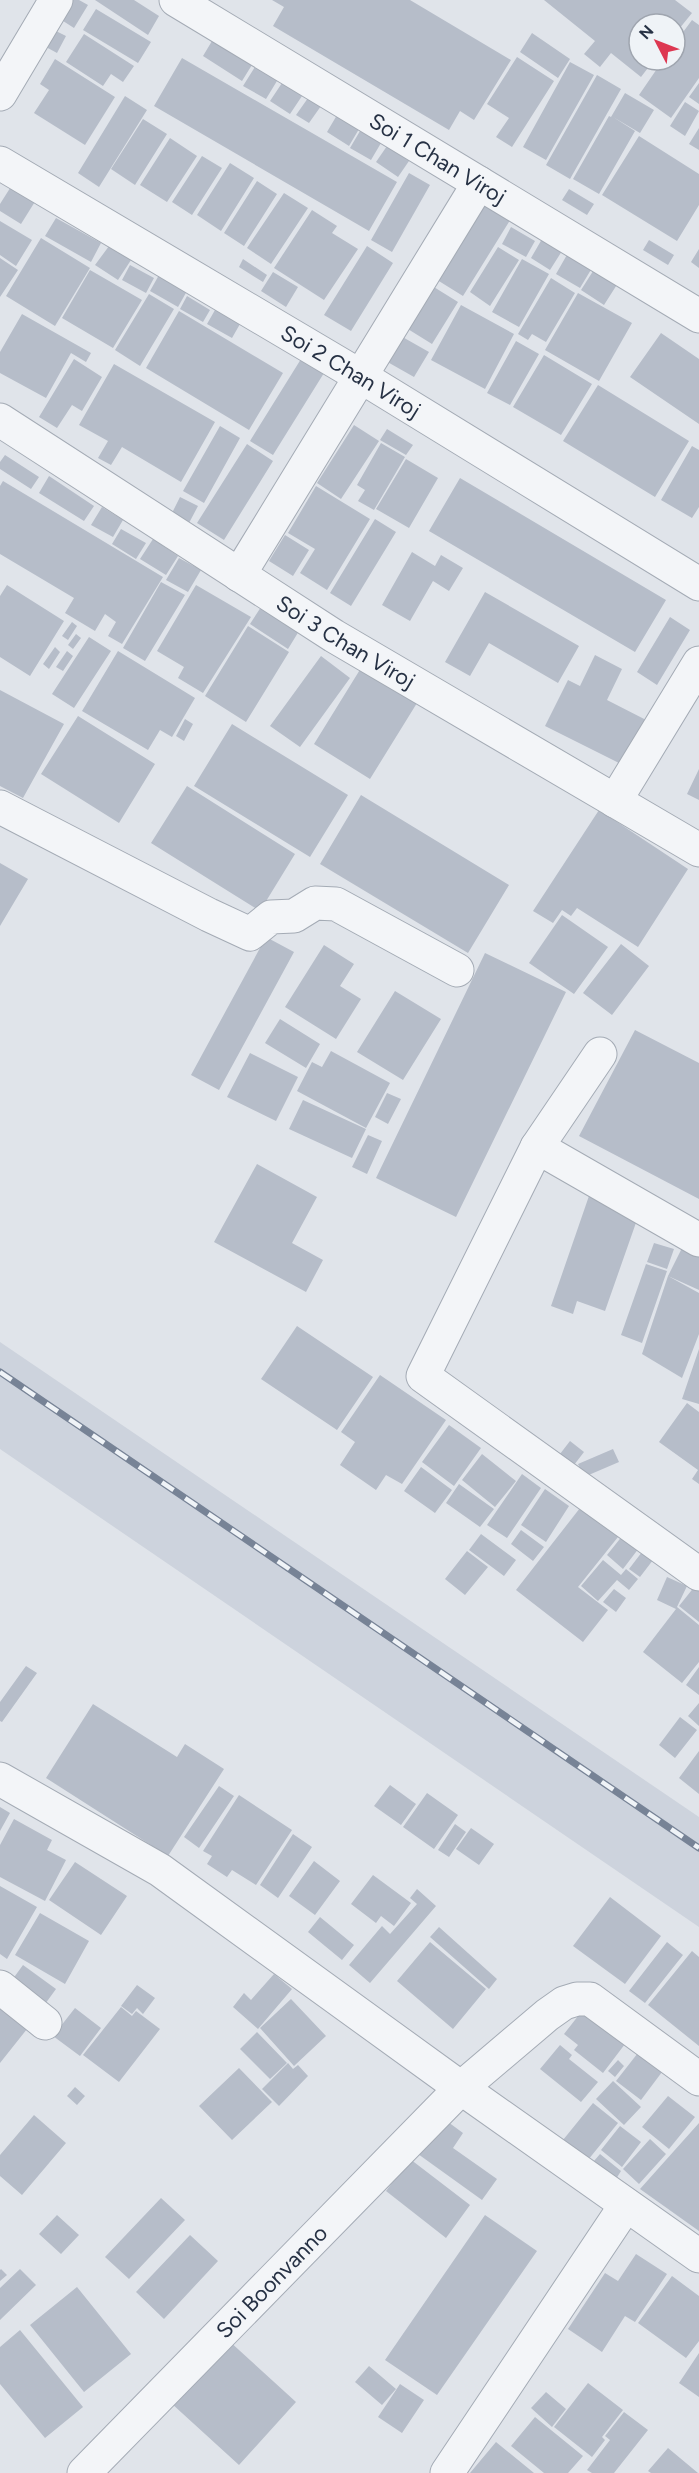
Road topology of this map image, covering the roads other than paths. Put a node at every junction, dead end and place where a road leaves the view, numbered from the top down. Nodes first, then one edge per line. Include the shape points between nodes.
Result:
1 (56, 0) edge
2 (176, 0) edge
3 (0, 94) edge
4 (0, 164) edge
5 (479, 183) junction
6 (699, 316) edge
7 (360, 376) junction
8 (0, 420) edge
9 (239, 575) junction
10 (699, 584) edge
11 (699, 663) edge
12 (615, 801) junction
13 (0, 807) edge
14 (699, 850) edge
15 (457, 970) dead end
16 (600, 1054) dead end
17 (537, 1147) junction
18 (699, 1240) edge
19 (699, 1574) edge
20 (0, 1779) edge
21 (0, 1987) edge
22 (45, 2024) dead end
23 (699, 2079) edge
24 (460, 2088) junction
25 (626, 2205) junction
26 (699, 2256) edge
27 (84, 2473) edge
28 (447, 2473) edge

1 - 3 street
2 - 5 street, Soi 1 Chan Viroj
4 - 7 street, Soi 2 Chan Viroj
5 - 6 street, Soi 1 Chan Viroj
5 - 7 street
7 - 9 street
7 - 10 street, Soi 2 Chan Viroj
8 - 9 street, Soi 3 Chan Viroj
9 - 12 street, Soi 3 Chan Viroj via 334,636
11 - 12 street
12 - 14 street, Soi 3 Chan Viroj
13 - 15 street via 250,934 271,916 294,916 315,903 336,904
16 - 17 street
17 - 18 street
17 - 19 street via 423,1376
20 - 24 street via 160,1870
21 - 22 street
23 - 24 street, Soi Boonvanno via 590,1999 577,1999 547,2015
24 - 25 street
24 - 27 street, Soi Boonvanno
25 - 26 street
25 - 28 street

